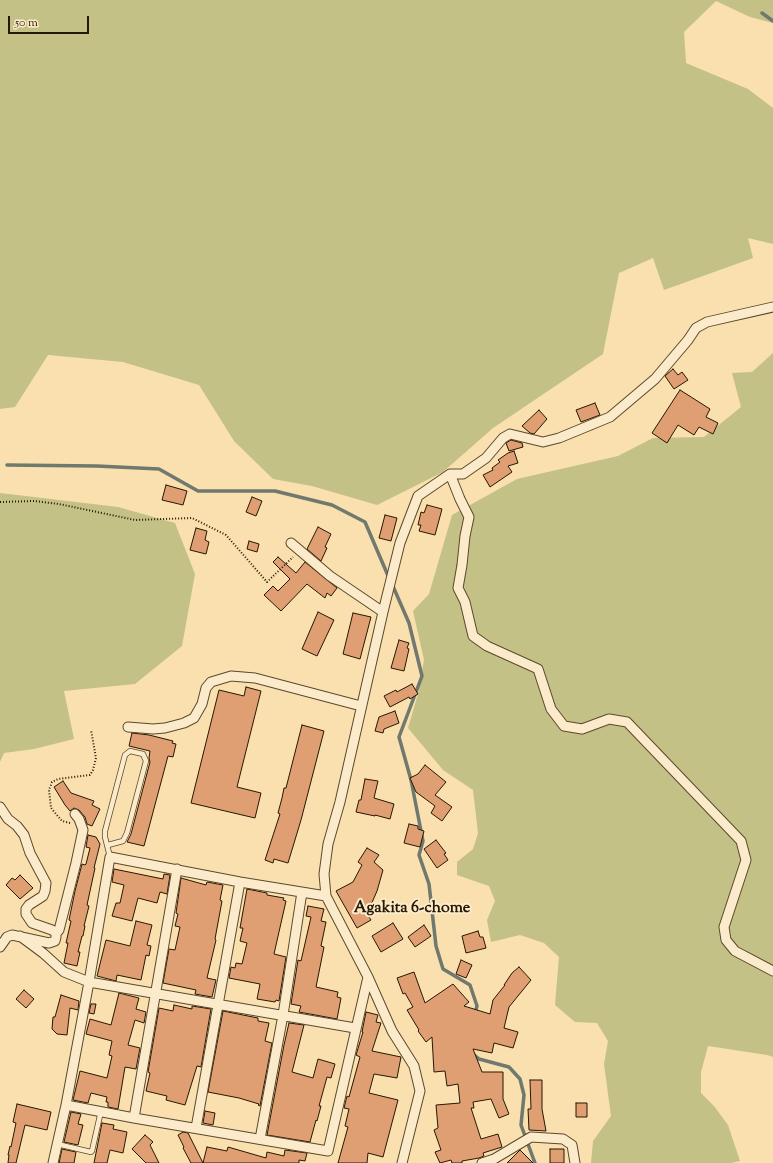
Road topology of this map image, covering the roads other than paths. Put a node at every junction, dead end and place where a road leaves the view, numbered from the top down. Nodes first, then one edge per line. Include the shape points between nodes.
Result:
1 (773, 307) edge
2 (450, 474) junction
3 (291, 543) dead end
4 (383, 612) junction
5 (361, 706) junction
6 (128, 727) dead end
7 (0, 807) edge
8 (75, 814) dead end
9 (108, 846) junction
10 (110, 857) junction
11 (177, 869) junction
12 (240, 882) junction
13 (302, 892) junction
14 (326, 896) junction
15 (56, 933) junction
16 (20, 936) junction
17 (0, 947) edge
18 (773, 971) edge
19 (368, 977) junction
20 (89, 982) junction
21 (155, 993) junction
22 (219, 1004) junction
23 (283, 1015) junction
24 (355, 1028) junction
25 (66, 1105) junction
26 (101, 1111) junction
27 (134, 1118) junction
28 (196, 1128) junction
29 (260, 1139) junction
30 (57, 1144) junction
31 (53, 1163) edge
32 (402, 1163) edge
33 (482, 1163) edge
34 (575, 1163) edge

1 - 2 street via 707,322 696,328 655,379 610,417 560,438 543,442 510,434 503,438 486,458 463,474
2 - 4 street via 418,496 400,543
2 - 18 street via 469,517 458,588 465,602 473,636 487,646 538,669 551,709 564,726 582,729 609,719 627,722 741,841 746,860 724,927 726,940 735,951
3 - 4 street via 330,576
4 - 5 street
5 - 6 street via 255,678 231,676 212,682 206,688 202,704 194,718 184,723 153,729
5 - 14 street via 328,844 324,874
7 - 15 street via 24,835 30,853 46,883 43,896 29,905 26,914 32,923
8 - 15 street via 83,830 59,930
9 - 9 lane via 105,831 125,755 130,752 143,754 146,761 127,834 123,841
9 - 10 lane
10 - 11 street
10 - 20 street
11 - 12 street
11 - 21 street
12 - 13 street
12 - 22 street
13 - 14 street
13 - 23 street
14 - 19 street
15 - 16 street via 55,941 49,943
16 - 17 street via 7,937
16 - 20 street via 64,972
19 - 24 street
19 - 32 street via 392,1030 414,1066 420,1092
20 - 21 street
20 - 25 street
21 - 22 street
21 - 27 street
22 - 23 street
22 - 28 street
23 - 24 street
23 - 29 street
24 - 29 street via 328,1151
25 - 26 street
25 - 30 street
26 - 27 street
26 - 30 lane via 91,1152
27 - 28 street
28 - 29 street
30 - 31 street
33 - 34 street via 494,1159 531,1137 564,1139 572,1144

